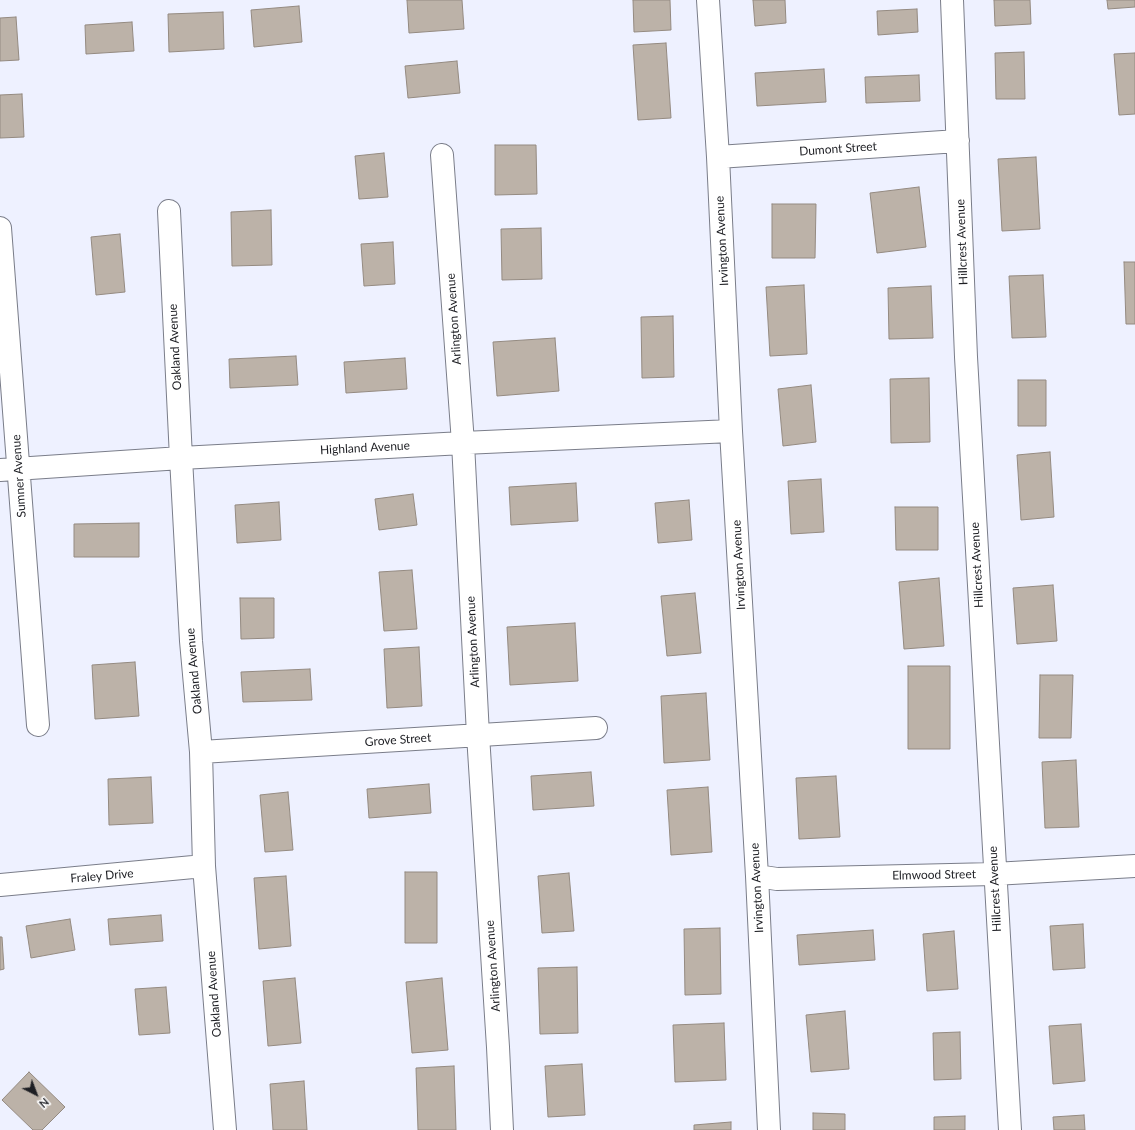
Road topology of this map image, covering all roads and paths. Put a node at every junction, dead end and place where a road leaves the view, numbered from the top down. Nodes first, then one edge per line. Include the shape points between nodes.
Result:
1 (708, 0) edge
2 (952, 0) edge
3 (958, 141) junction
4 (442, 155) dead end
5 (718, 157) junction
6 (169, 211) dead end
7 (0, 228) edge
8 (731, 431) junction
9 (463, 443) junction
10 (180, 458) junction
11 (10, 469) edge
12 (38, 725) dead end
13 (596, 728) dead end
14 (478, 735) junction
15 (201, 752) junction
16 (204, 866) junction
17 (1135, 866) edge
18 (994, 874) junction
19 (757, 876) junction
20 (0, 885) edge
21 (225, 1130) edge
22 (502, 1130) edge
23 (769, 1130) edge
24 (1010, 1130) edge

1 - 5 street, Irvington Avenue
2 - 3 street, Hillcrest Avenue
3 - 5 street, Dumont Street
3 - 18 street, Hillcrest Avenue via 966,357
4 - 9 street, Arlington Avenue
5 - 8 street, Irvington Avenue
6 - 10 street, Oakland Avenue
7 - 11 street, Sumner Avenue
8 - 9 street, Highland Avenue
8 - 19 street, Irvington Avenue
9 - 10 street, Highland Avenue
9 - 14 street, Arlington Avenue
10 - 11 street, Highland Avenue
10 - 15 street, Oakland Avenue via 191,641
11 - 12 street, Sumner Avenue
13 - 14 street, Grove Street
14 - 15 street, Grove Street
14 - 22 street, Arlington Avenue
15 - 16 street, Oakland Avenue
16 - 20 street, Fraley Drive
16 - 21 street, Oakland Avenue
17 - 18 street, Elmwood Street
18 - 19 street, Elmwood Street via 777,879
18 - 24 street, Hillcrest Avenue
19 - 23 street, Irvington Avenue

